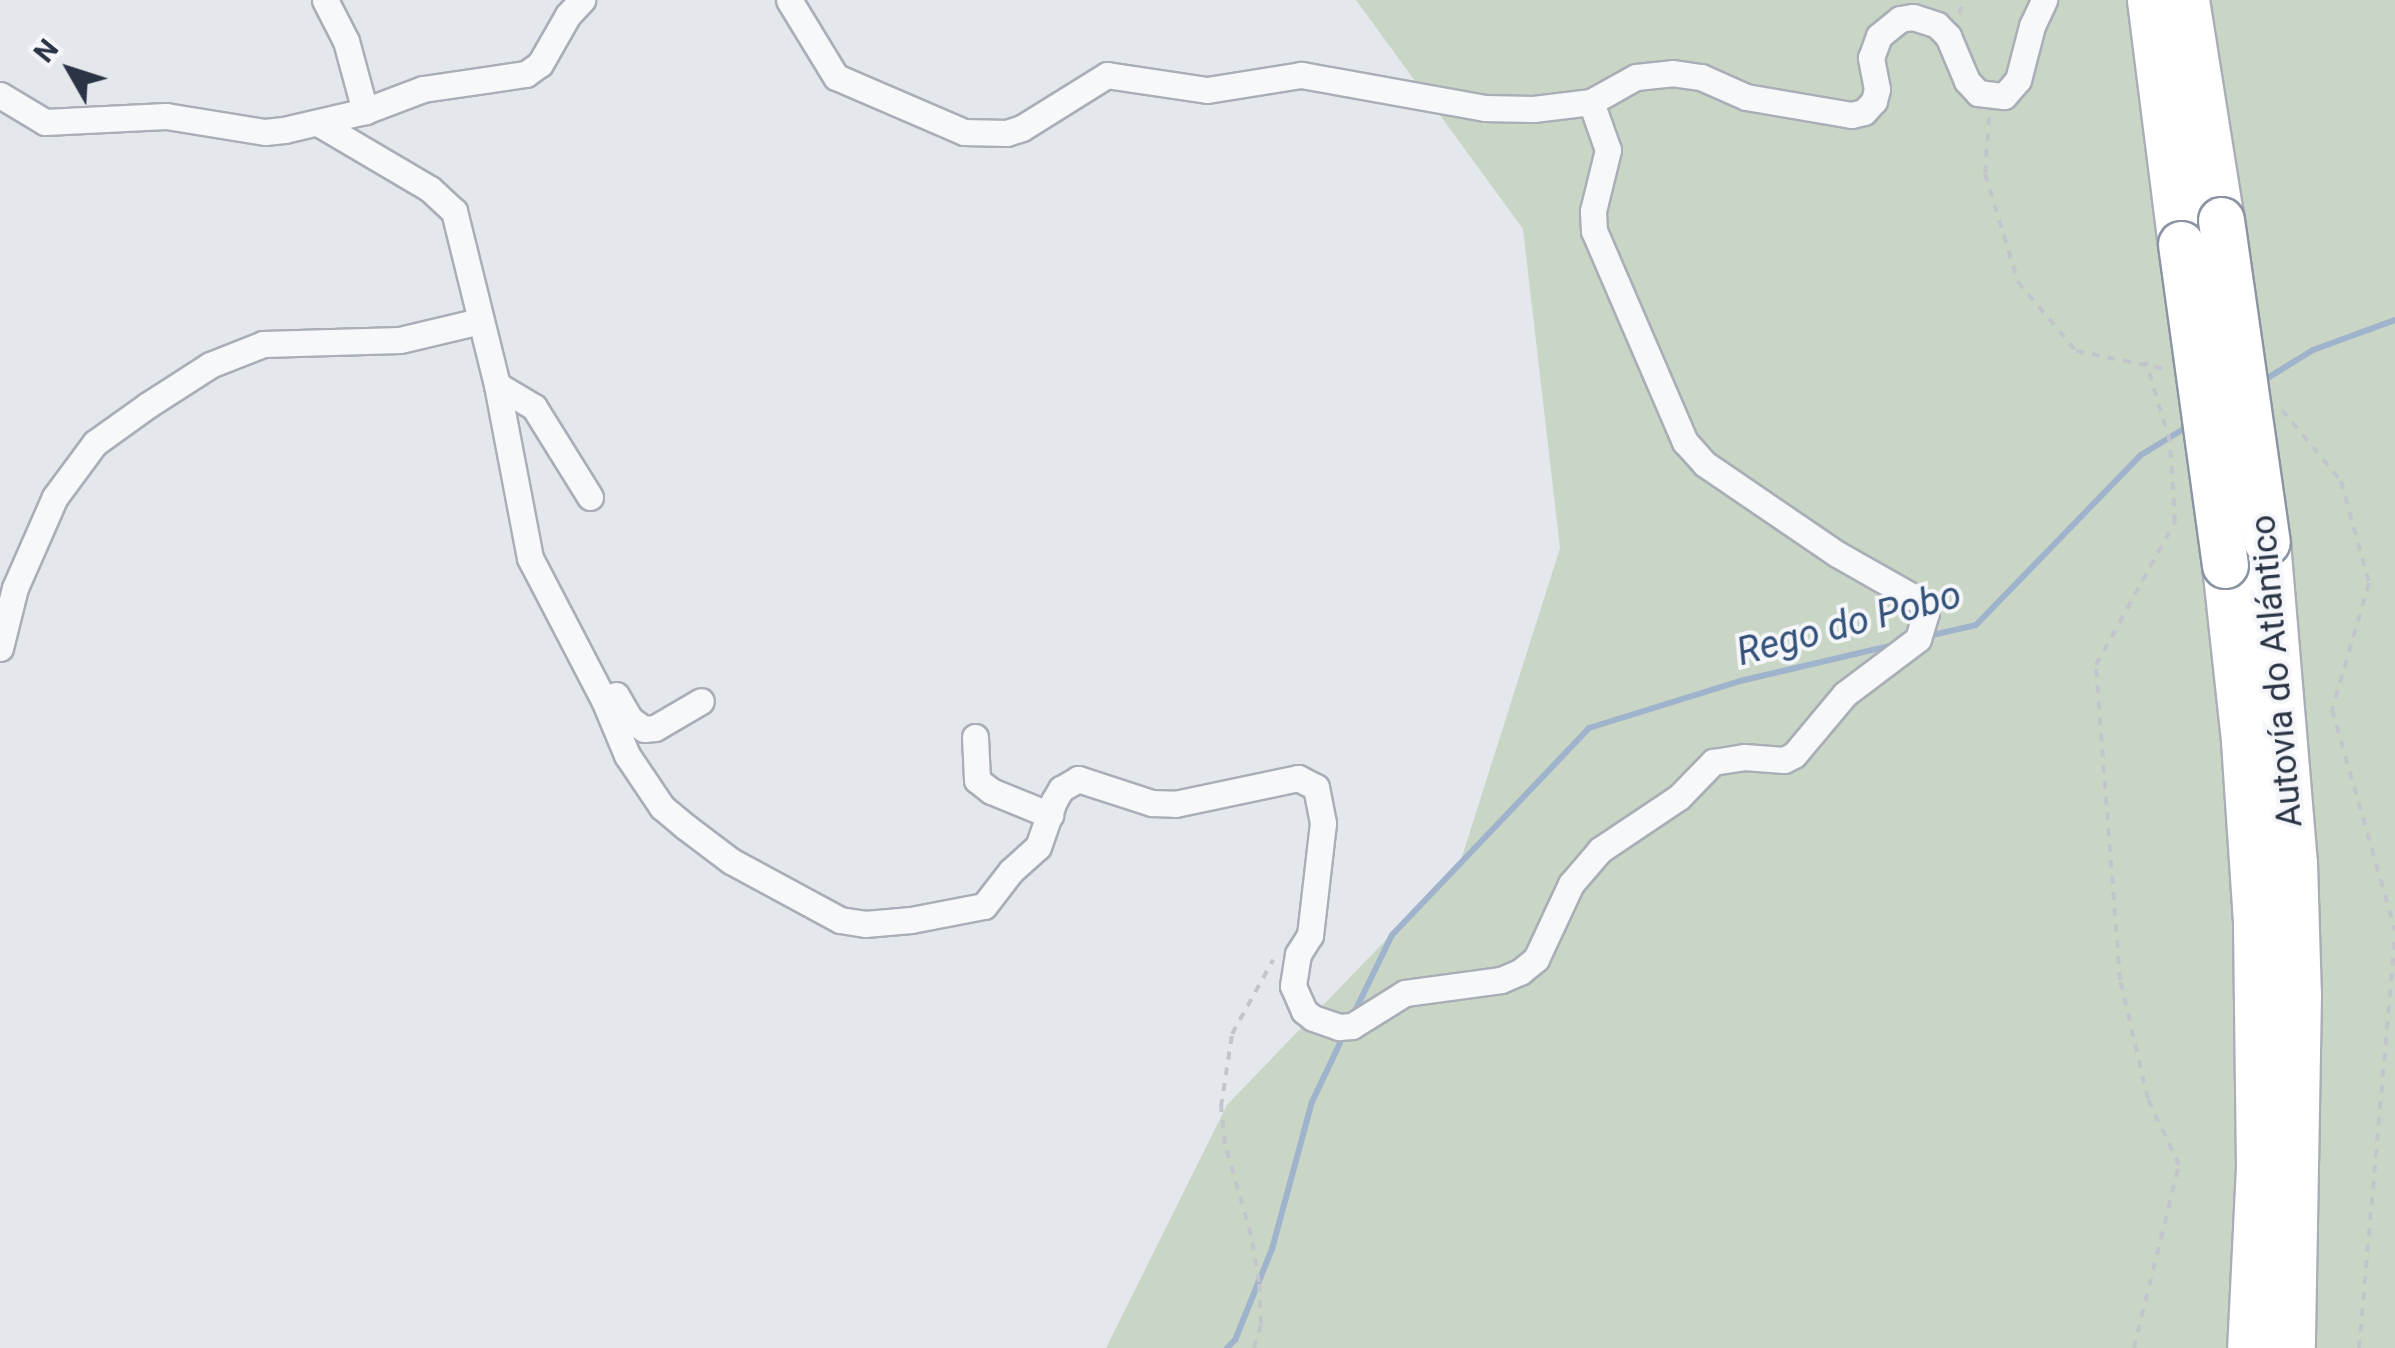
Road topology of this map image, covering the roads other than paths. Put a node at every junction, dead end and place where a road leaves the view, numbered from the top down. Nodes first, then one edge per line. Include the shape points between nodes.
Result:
1 (325, 0) edge
2 (582, 0) edge
3 (789, 0) edge
4 (2044, 0) edge
5 (2150, 0) edge
6 (2186, 0) edge
7 (0, 95) edge
8 (1591, 102) junction
9 (364, 111) junction
10 (318, 123) junction
11 (480, 321) junction
12 (498, 385) junction
13 (590, 497) dead end
14 (554, 606) junction
15 (0, 648) edge
16 (700, 701) dead end
17 (975, 737) dead end
18 (1050, 815) junction
19 (2250, 1348) edge
20 (2292, 1348) edge

1 - 9 street via 346,41
2 - 9 street via 534,70 423,89
3 - 8 street via 836,77 964,132 1022,128 1106,75 1207,90 1302,75 1485,108
4 - 8 street via 2013,89 1990,98 1967,81 1948,36 1912,17 1879,36 1870,58 1874,101 1852,116 1763,101 1672,73 1636,77
5 - 19 highway, Autovía do Atlántico, bridge via 2244,741 2256,923 2259,1167
6 - 20 highway, Autovía do Atlántico, bridge via 2267,542 2294,864
7 - 10 street via 45,122 166,116 265,132
8 - 18 street via 1608,150 1594,230 1684,442 1705,464 1823,545 1920,601 1926,613 1918,639 1845,694 1794,755 1713,762 1679,797 1600,850 1571,884 1536,959 1520,972 1405,993 1352,1026 1313,1018 1293,986 1298,954 1310,935 1323,822 1309,781 1284,778 1175,804 1078,779 1061,790
9 - 10 street
10 - 11 street via 430,189 454,211
11 - 12 street
11 - 15 street via 400,340 263,344 210,365 148,405 96,443 55,498 15,588
12 - 13 street via 534,407
12 - 14 street via 522,531
14 - 16 street via 585,636 636,725 655,728
14 - 18 street via 627,755 662,808 731,860 840,920 911,920 984,906 1038,847
17 - 18 street via 977,780

